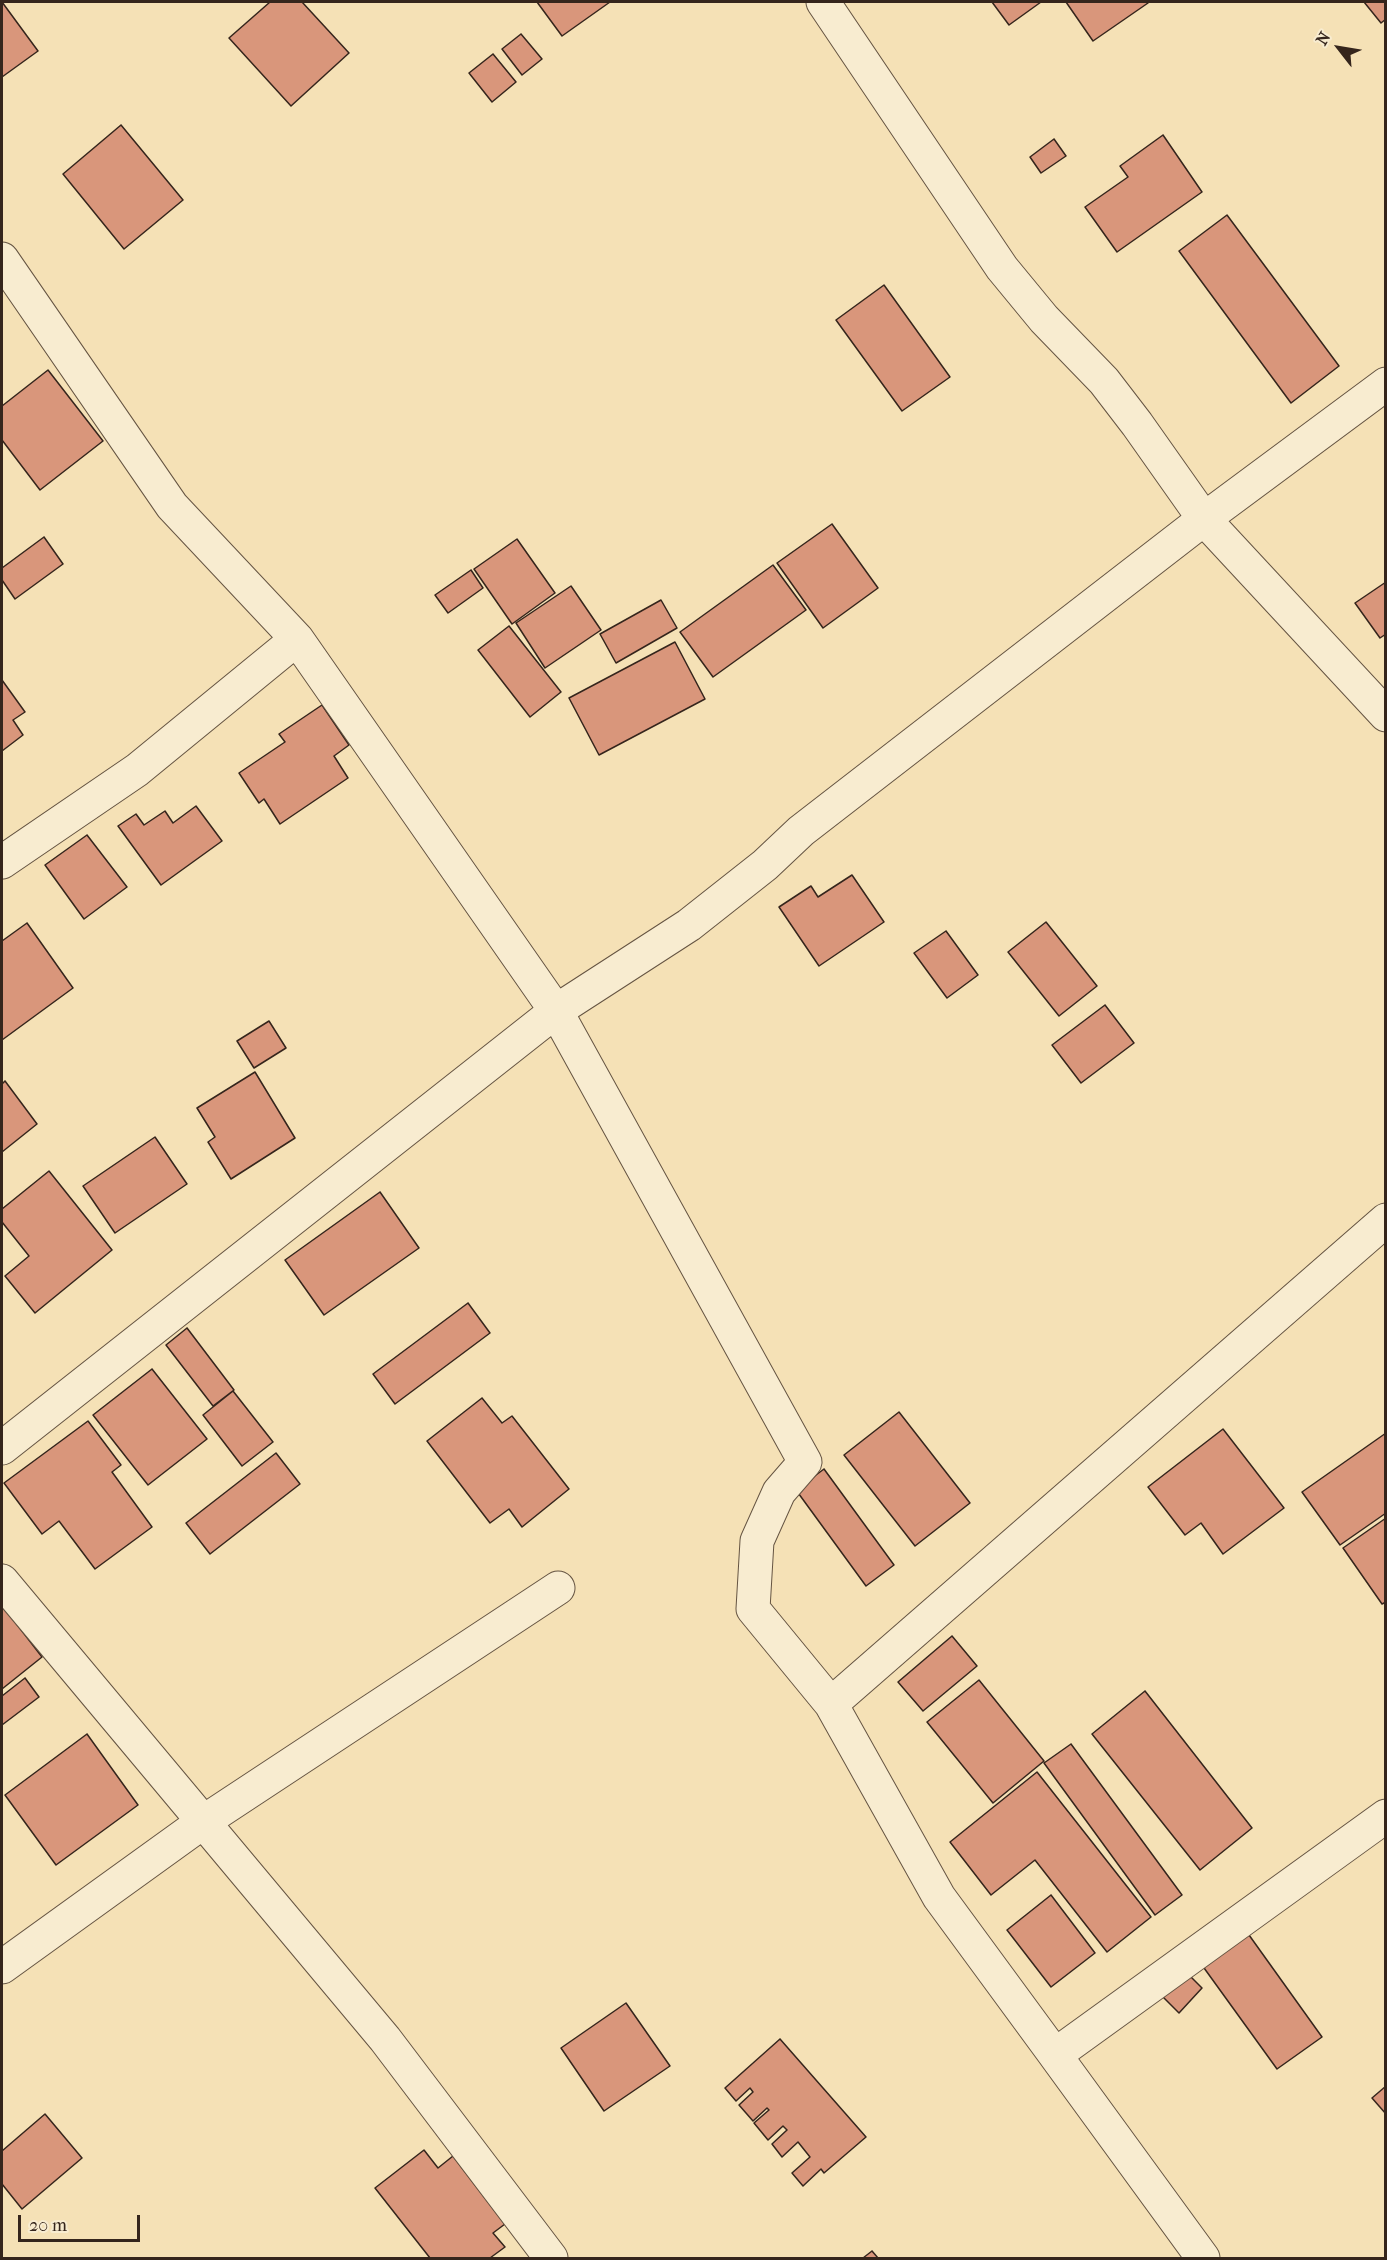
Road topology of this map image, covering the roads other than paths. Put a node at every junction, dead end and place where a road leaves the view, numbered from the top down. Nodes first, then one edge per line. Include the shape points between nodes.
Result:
1 (823, 2) edge
2 (2, 259) edge
3 (1386, 384) edge
4 (1204, 519) junction
5 (297, 639) junction
6 (1386, 715) edge
7 (2, 862) edge
8 (556, 1011) junction
9 (1386, 1220) edge
10 (2, 1448) edge
11 (2, 1581) edge
12 (558, 1588) dead end
13 (831, 1704) junction
14 (1386, 1816) edge
15 (203, 1822) junction
16 (2, 1967) edge
17 (1055, 2055) junction
18 (551, 2259) edge
19 (1203, 2259) edge

1 - 4 street via 1002,268 1044,320 1104,381
2 - 5 street via 172,506
3 - 4 street
4 - 6 street
4 - 8 street via 801,831 689,925
5 - 7 street via 137,770
5 - 8 street
8 - 10 street
8 - 13 street via 805,1462 780,1492 757,1541 753,1609
9 - 13 street
11 - 15 street
12 - 15 street
13 - 17 street via 939,1897
14 - 17 street
15 - 16 street
15 - 18 street via 385,2039
17 - 19 street

